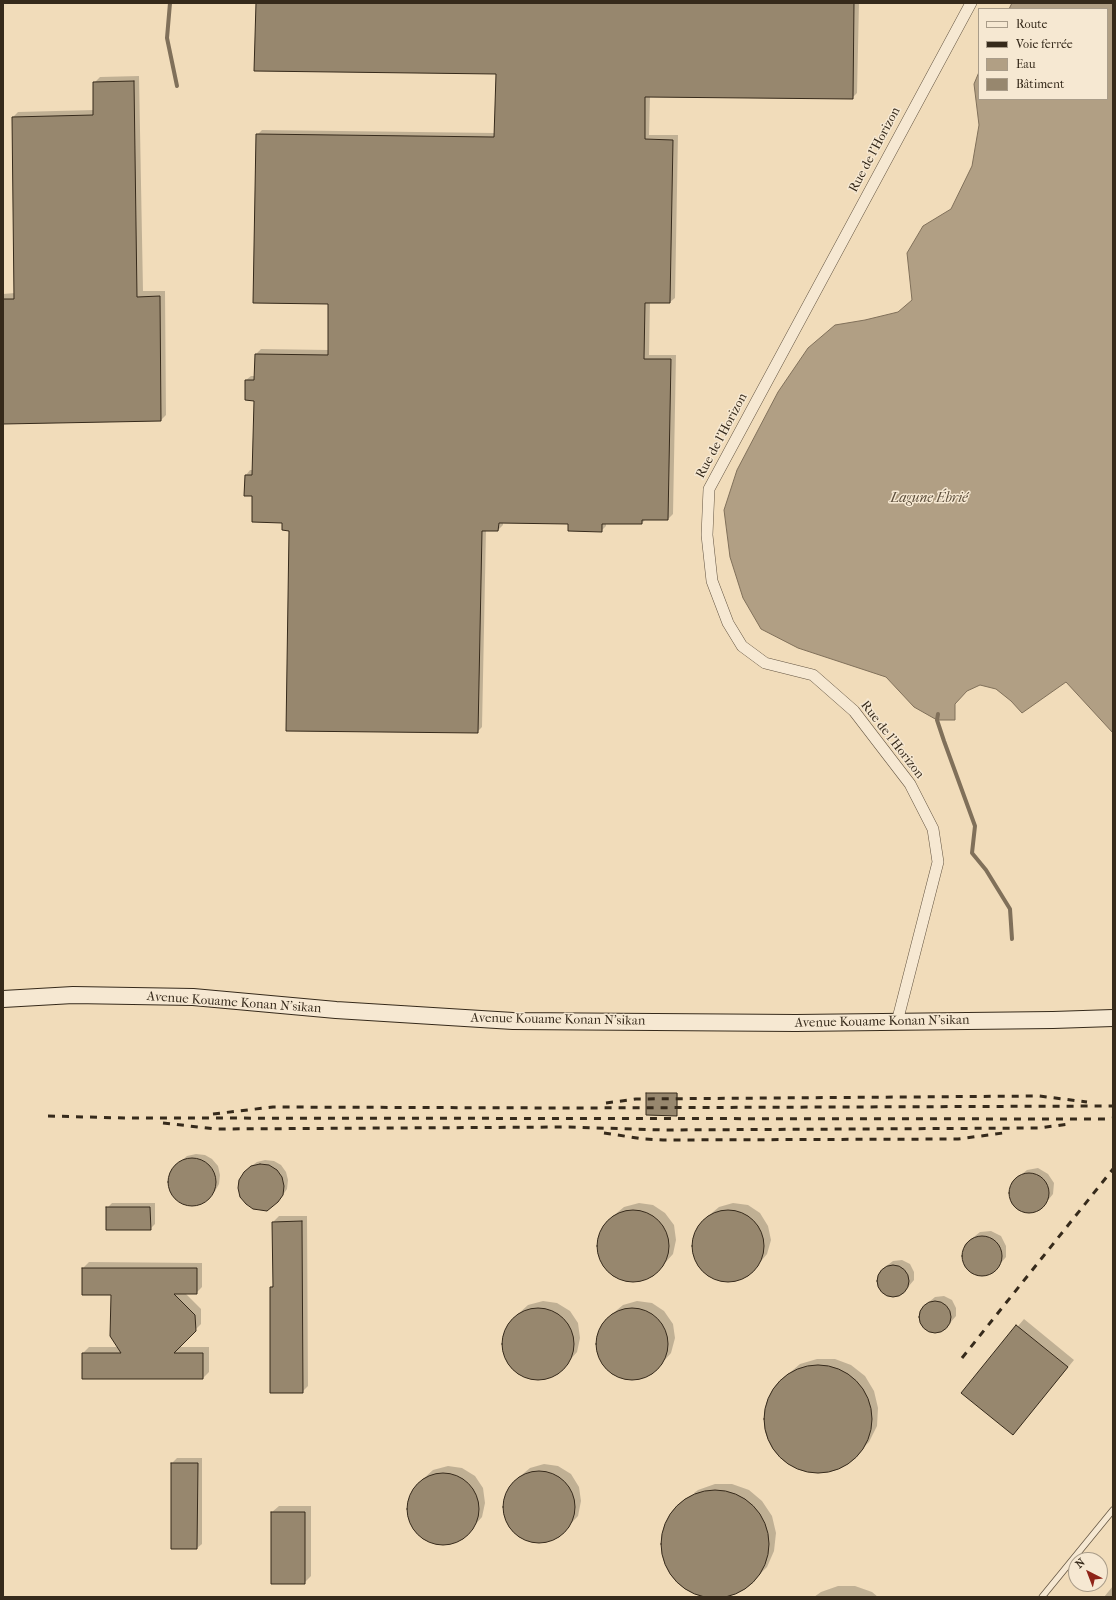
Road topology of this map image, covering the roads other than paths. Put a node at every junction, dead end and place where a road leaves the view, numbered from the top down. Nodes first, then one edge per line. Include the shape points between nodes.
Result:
1 (971, 3) edge
2 (3, 999) edge
3 (1113, 1018) edge
4 (897, 1022) junction
5 (1113, 1510) edge
6 (1042, 1597) edge

1 - 4 street, Rue de l'Horizon via 708,489 707,535 712,581 728,623 742,646 765,663 813,675 854,711 910,784 933,829 938,862
2 - 4 street, Avenue Kouame Konan N'sikan via 73,995 193,998 514,1021
3 - 4 street, Avenue Kouame Konan N'sikan
5 - 6 lane

